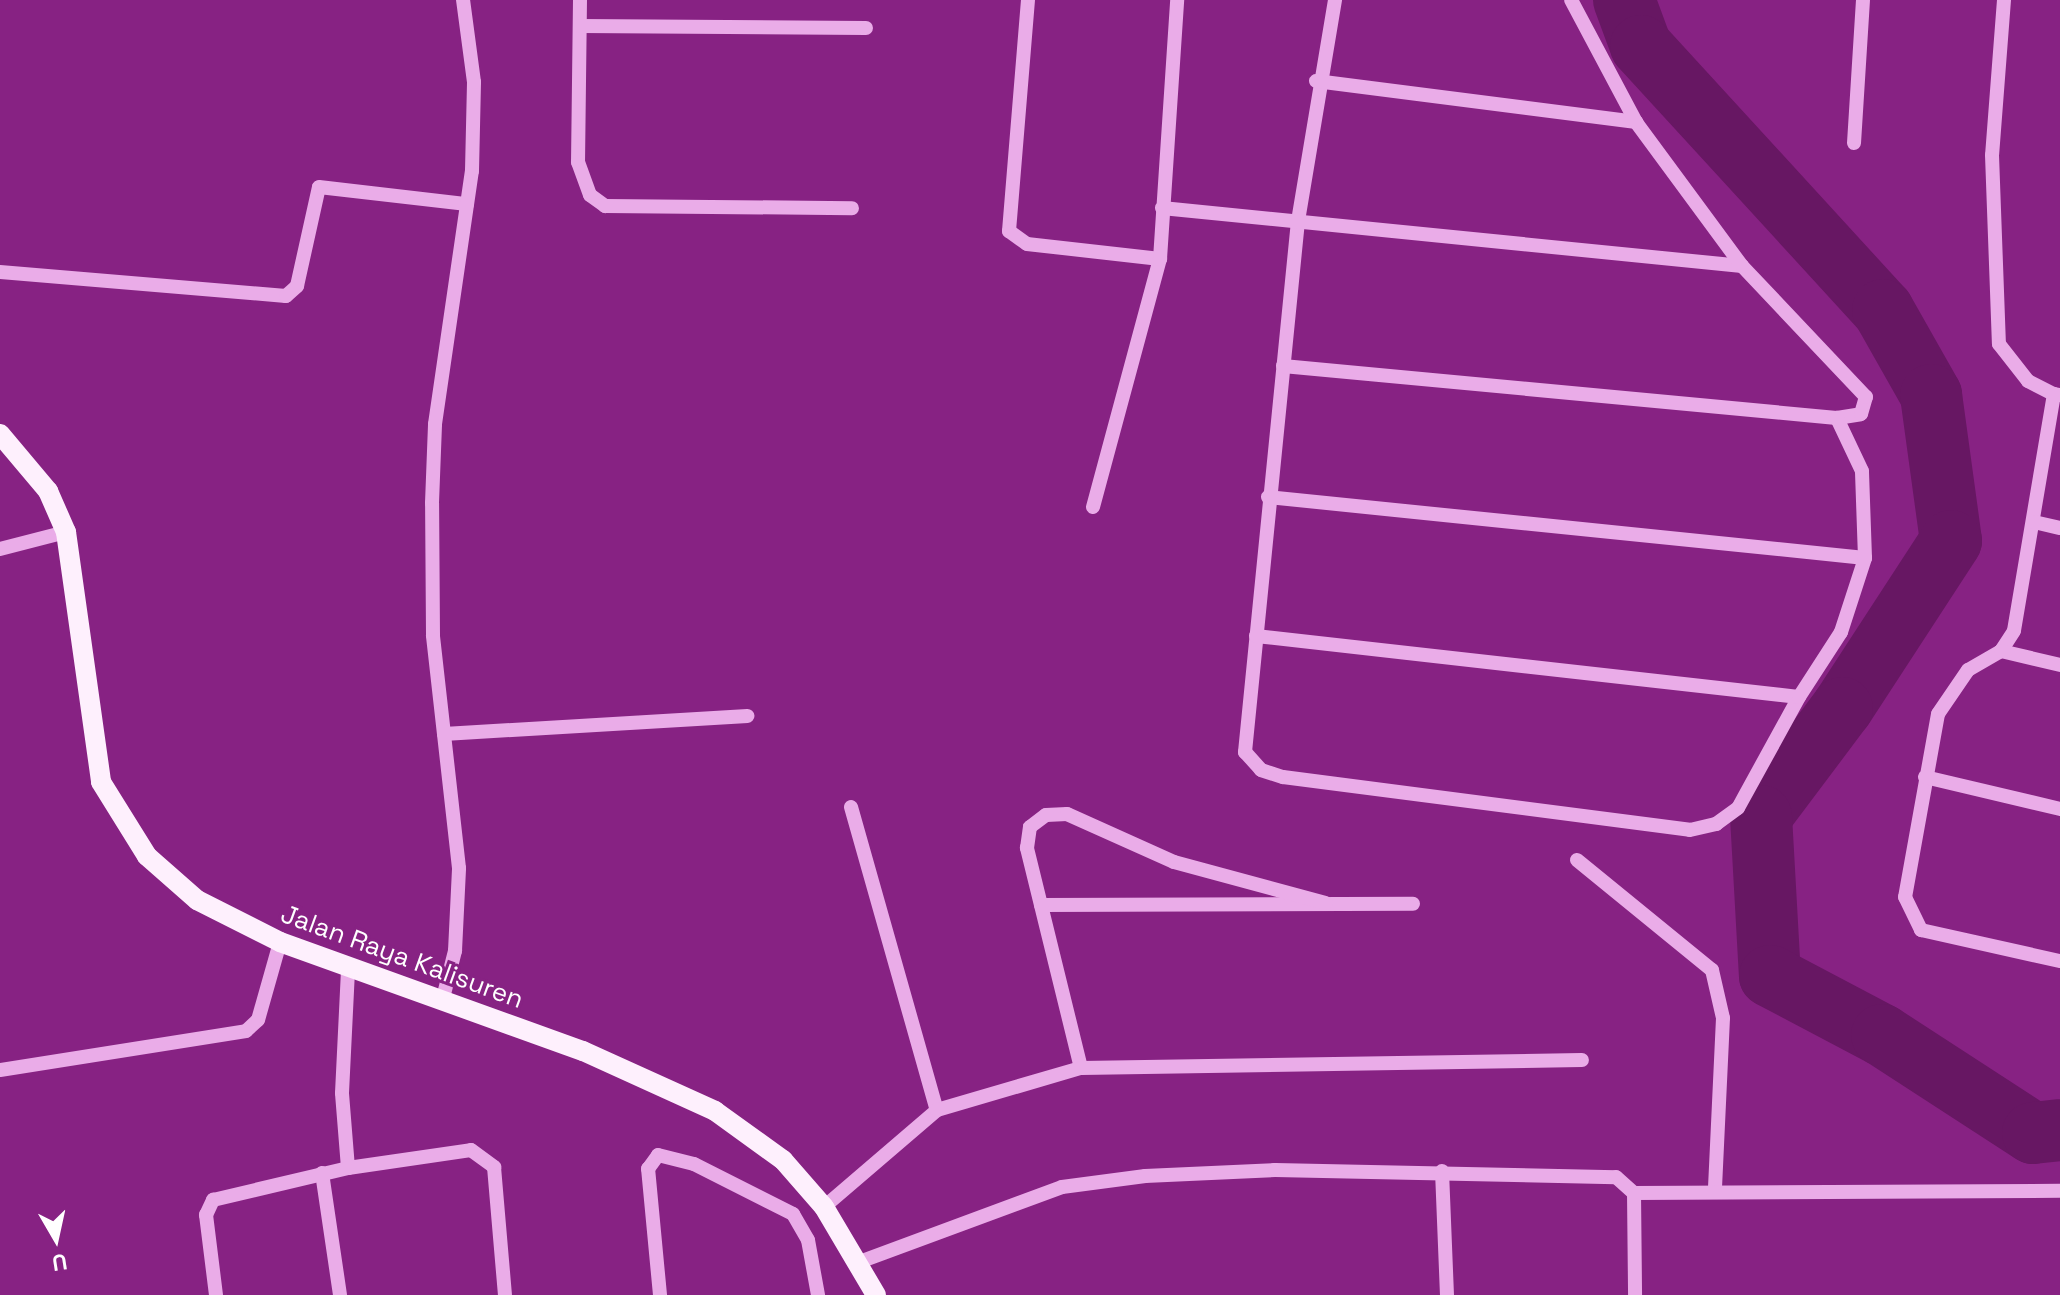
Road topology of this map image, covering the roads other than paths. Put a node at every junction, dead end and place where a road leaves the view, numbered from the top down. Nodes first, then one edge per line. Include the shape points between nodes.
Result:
1 (463, 0) edge
2 (580, 0) edge
3 (1028, 0) edge
4 (1177, 0) edge
5 (1335, 0) edge
6 (1571, 0) edge
7 (1863, 0) edge
8 (2004, 0) edge
9 (580, 26) junction
10 (866, 28) dead end
11 (1316, 81) junction
12 (1636, 122) junction
13 (1854, 143) dead end
14 (467, 204) junction
15 (852, 208) dead end
16 (1162, 208) junction
17 (1298, 221) junction
18 (1160, 259) junction
19 (1742, 266) junction
20 (0, 272) edge
21 (1283, 366) junction
22 (2057, 394) edge
23 (1837, 418) junction
24 (0, 434) edge
25 (1268, 497) junction
26 (1093, 507) dead end
27 (2034, 522) junction
28 (2060, 528) edge
29 (66, 532) junction
30 (0, 549) edge
31 (1865, 558) junction
32 (1256, 636) junction
33 (2001, 651) junction
34 (2060, 665) edge
35 (1799, 697) junction
36 (747, 716) dead end
37 (444, 734) junction
38 (1925, 777) junction
39 (851, 807) dead end
40 (2060, 809) edge
41 (1577, 860) dead end
42 (1326, 903) junction
43 (1413, 904) dead end
44 (1041, 905) junction
45 (280, 942) junction
46 (2060, 961) edge
47 (348, 969) junction
48 (443, 998) junction
49 (1582, 1060) dead end
50 (1081, 1068) junction
51 (0, 1070) edge
52 (937, 1110) junction
53 (348, 1168) junction
54 (1442, 1171) junction
55 (322, 1173) junction
56 (1715, 1190) junction
57 (2060, 1191) edge
58 (1634, 1193) junction
59 (824, 1207) junction
60 (862, 1261) junction
61 (216, 1295) edge
62 (340, 1295) edge
63 (505, 1295) edge
64 (660, 1295) edge
65 (818, 1295) edge
66 (876, 1295) edge
67 (1447, 1295) edge
68 (1635, 1295) edge

1 - 14 street via 474,82
2 - 9 street
3 - 18 street via 1009,231 1027,244
4 - 16 street
5 - 11 street
6 - 12 street
7 - 13 street
8 - 22 street via 1992,155 1999,344 2028,381
9 - 10 street
9 - 15 street via 578,162 590,195 605,206
11 - 12 street
11 - 17 street
12 - 19 street
14 - 20 street via 314,189 297,286 286,296
14 - 37 street via 435,424 432,607
16 - 17 street
16 - 18 street
17 - 19 street
17 - 21 street
18 - 26 street
19 - 23 street via 1866,397 1861,414
21 - 23 street
21 - 25 street
22 - 27 street
23 - 31 street via 1862,471
24 - 29 main road, Jalan Raya Kalisuren via 48,491
25 - 31 street
25 - 32 street
27 - 28 street
27 - 33 street via 2014,631
29 - 30 street
29 - 45 main road, Jalan Raya Kalisuren via 101,782 157,865 197,900
31 - 35 street via 1841,632
32 - 35 street
32 - 35 street via 1245,752 1261,770 1690,830 1716,824 1738,808
33 - 34 street
33 - 38 street via 1968,670 1948,694
36 - 37 street
37 - 48 street via 459,868 455,951
38 - 40 street
38 - 46 street via 1906,881 1909,917 1932,933
39 - 52 street
41 - 56 street via 1712,970 1723,1018
42 - 43 street
42 - 44 street
42 - 44 street via 1174,862 1067,814 1046,815 1030,827 1027,848
44 - 50 street
45 - 47 main road, Jalan Raya Kalisuren
45 - 51 street via 258,1020 246,1031
47 - 48 main road, Jalan Raya Kalisuren
47 - 53 street via 342,1093
48 - 59 main road, Jalan Raya Kalisuren via 715,1111 783,1160
49 - 50 street
50 - 52 street
52 - 59 street
53 - 55 street
53 - 63 street via 471,1150 486,1156 494,1167
54 - 58 street via 1616,1177
54 - 60 street via 1261,1170 1062,1187
54 - 67 street
55 - 61 street via 213,1200 206,1215
55 - 62 street
56 - 57 street
56 - 58 street
58 - 68 street
59 - 60 main road, Jalan Raya Kalisuren
60 - 66 main road, Jalan Raya Kalisuren
64 - 65 street via 650,1160 670,1156 793,1214 808,1240

